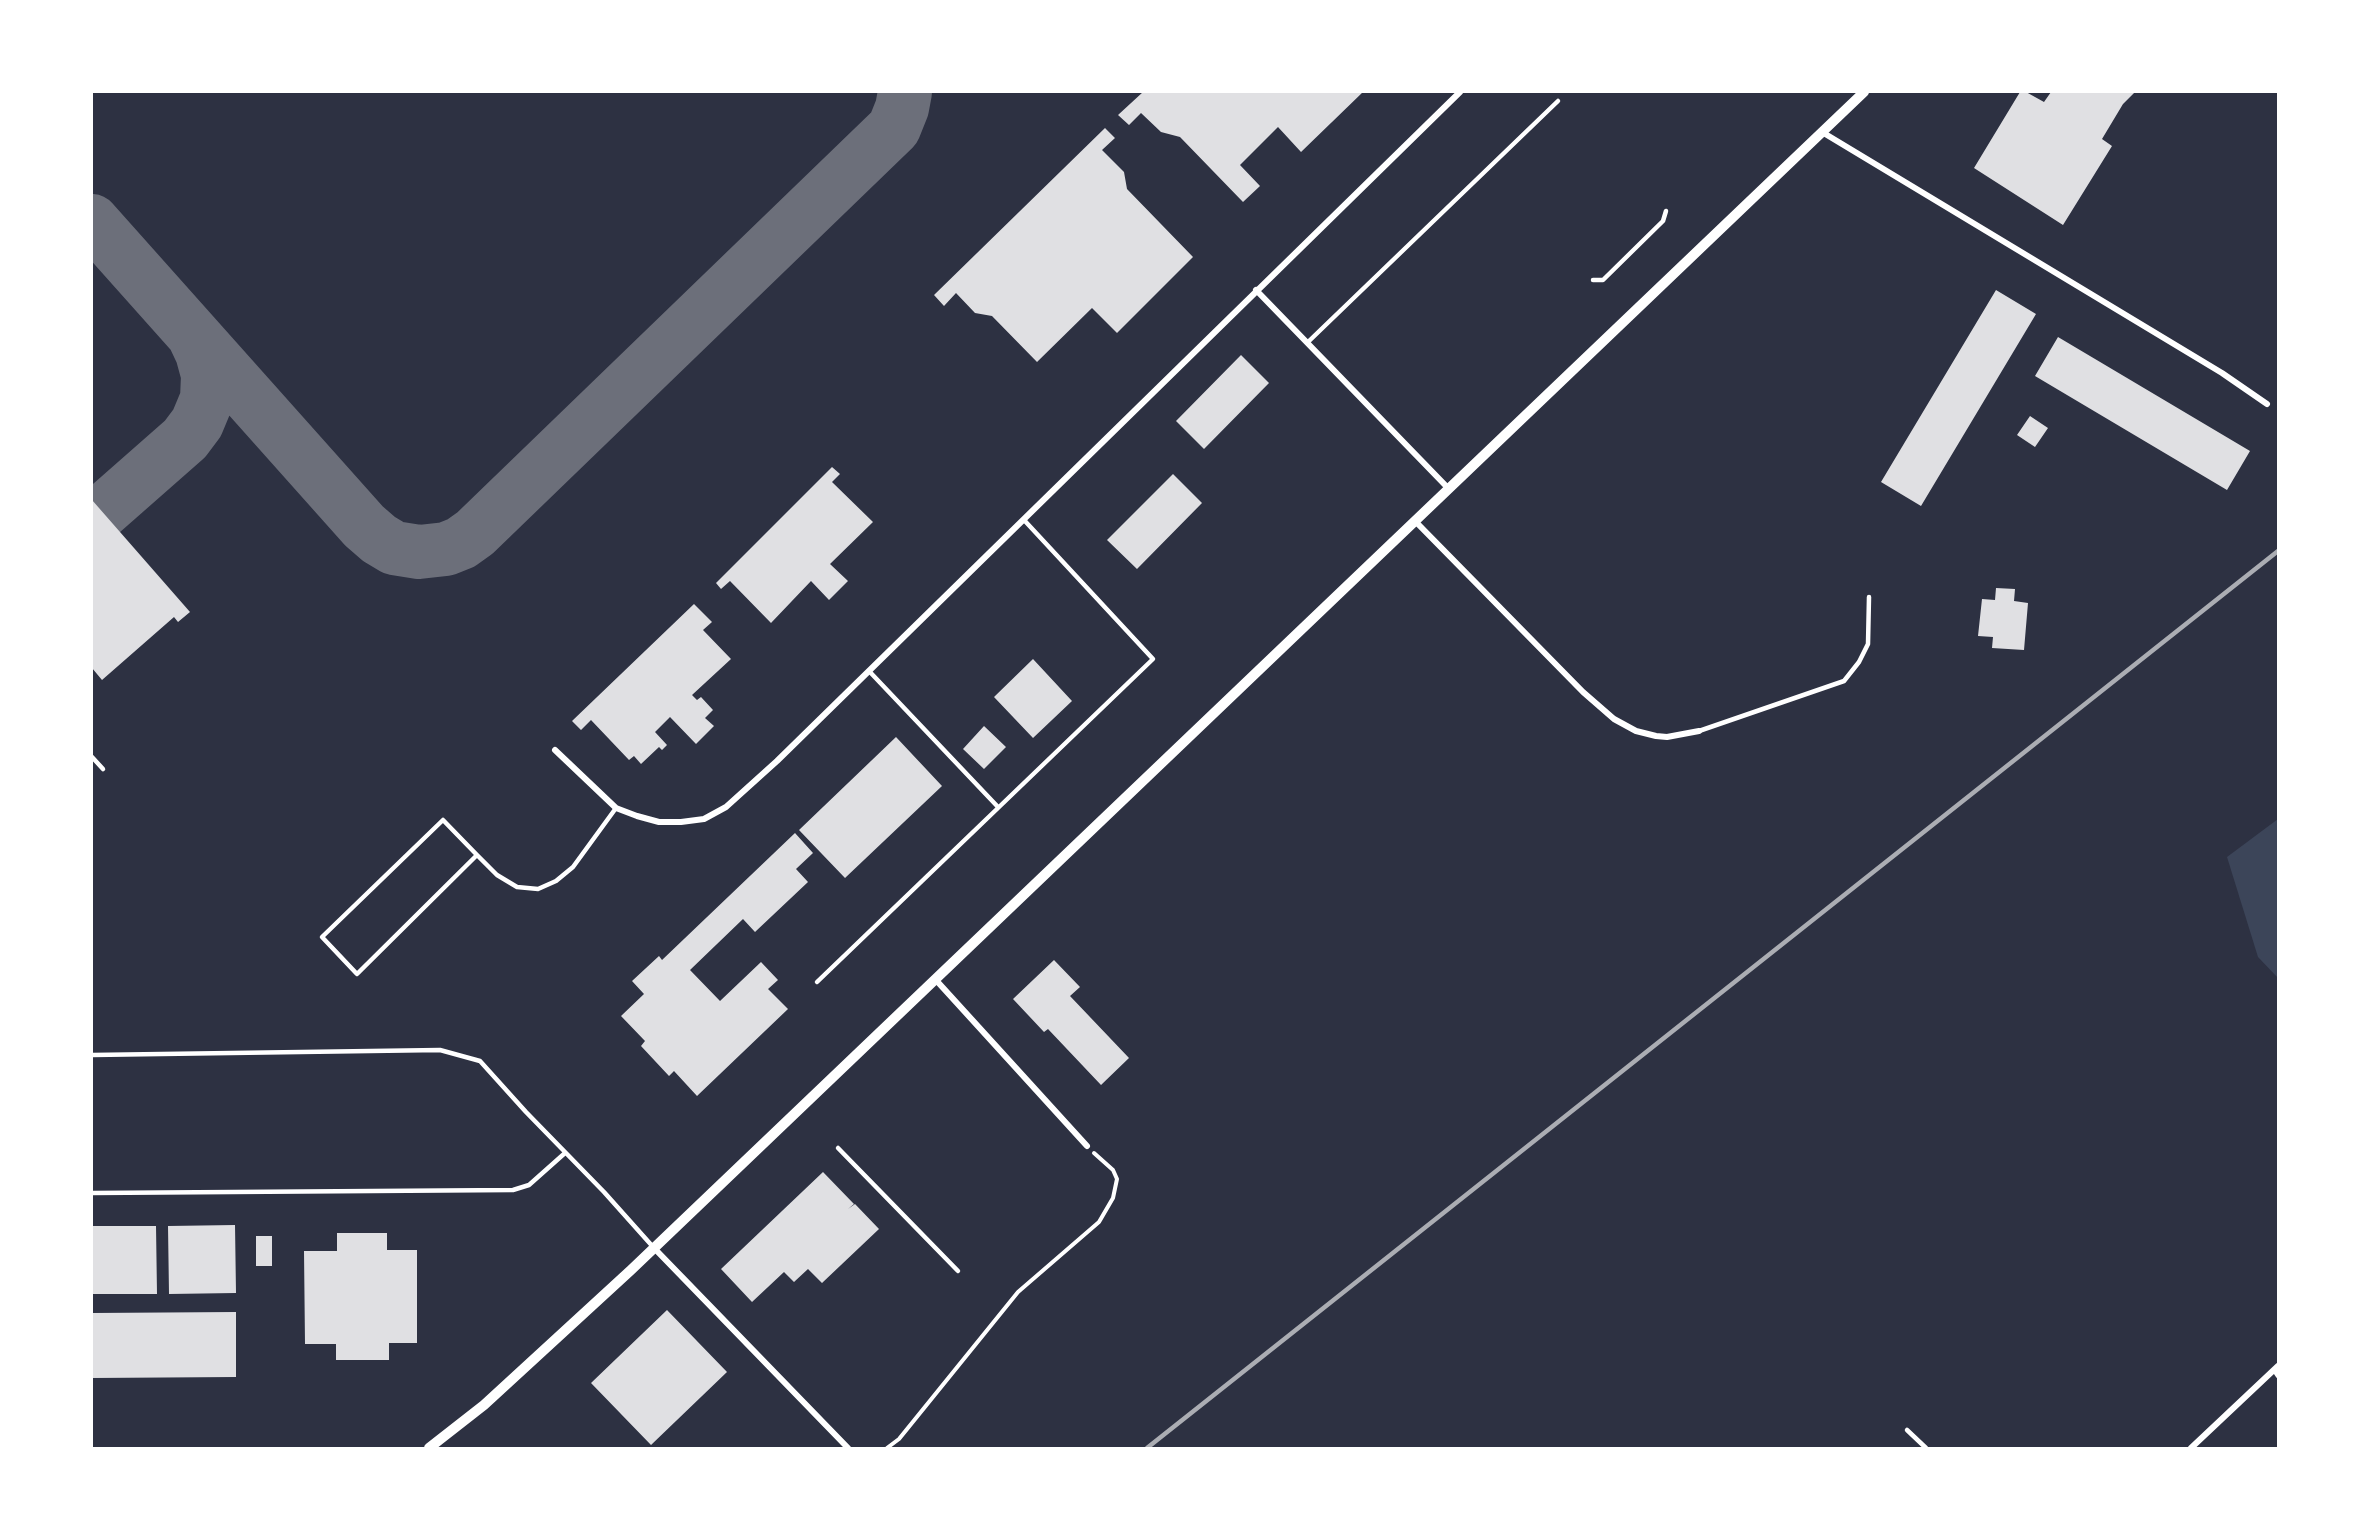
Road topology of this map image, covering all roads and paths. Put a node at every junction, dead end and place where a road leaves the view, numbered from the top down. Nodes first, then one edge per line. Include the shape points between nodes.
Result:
1 (1460, 92) edge
2 (1864, 92) edge
3 (1558, 101) dead end
4 (1822, 132) junction
5 (1665, 211) dead end
6 (1593, 280) dead end
7 (1256, 290) junction
8 (1308, 342) junction
9 (2267, 404) dead end
10 (1448, 488) junction
11 (1024, 520) junction
12 (1415, 521) junction
13 (1869, 597) dead end
14 (869, 671) junction
15 (1699, 731) joint
16 (555, 750) dead end
17 (92, 757) edge
18 (102, 769) dead end
19 (998, 807) junction
20 (616, 808) junction
21 (477, 855) junction
22 (934, 979) junction
23 (817, 982) dead end
24 (92, 1055) edge
25 (1087, 1146) joint
26 (838, 1148) dead end
27 (565, 1153) junction
28 (92, 1193) edge
29 (654, 1248) junction
30 (958, 1271) dead end
31 (2277, 1371) edge
32 (1907, 1430) dead end
33 (429, 1449) edge
34 (848, 1449) edge
35 (887, 1449) edge
36 (1926, 1449) edge
37 (2191, 1449) edge

1 - 7 street
2 - 4 street
3 - 8 lane
4 - 9 street
4 - 10 street
5 - 6 lane via 1663,221 1603,280
7 - 8 street
7 - 11 street
8 - 10 street
10 - 12 street
11 - 14 street
11 - 19 lane via 1153,659
12 - 15 street via 1583,692 1614,718 1636,731 1656,736
12 - 22 street
13 - 15 lane via 1868,644 1844,681
14 - 19 lane
14 - 20 street via 750,786 726,807 704,819 659,822
16 - 20 street
17 - 18 lane
19 - 23 lane
20 - 21 lane via 573,867 538,889 517,887 496,875
21 - 21 lane via 443,820 322,937 357,974
22 - 25 street
22 - 29 street
24 - 27 lane via 440,1050 480,1060
25 - 35 path via 1113,1170 1117,1179 1113,1198 1099,1222 1018,1292
26 - 30 lane
27 - 28 lane via 529,1185 513,1190
27 - 29 lane
29 - 33 street via 484,1405
29 - 34 street
31 - 37 street
32 - 36 lane

